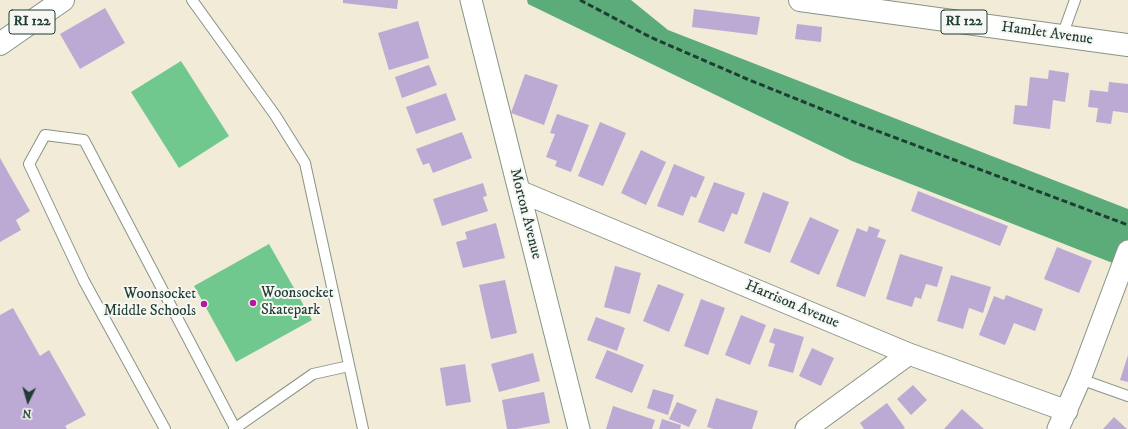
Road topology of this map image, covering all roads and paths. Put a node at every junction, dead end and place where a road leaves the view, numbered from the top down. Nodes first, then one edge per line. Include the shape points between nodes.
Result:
1 (63, 0) edge
2 (192, 0) edge
3 (471, 0) edge
4 (800, 0) edge
5 (1075, 0) edge
6 (874, 5) edge
7 (1062, 36) junction
8 (0, 44) edge
9 (1128, 45) edge
10 (519, 191) junction
11 (1128, 251) edge
12 (909, 354) junction
13 (349, 366) junction
14 (1080, 379) junction
15 (1128, 396) edge
16 (1063, 420) edge
17 (234, 428) edge
18 (165, 429) edge
19 (363, 429) edge
20 (579, 429) edge
21 (806, 429) edge

1 - 8 main road, RI 122
2 - 13 lane via 275,115 305,163
3 - 10 street, Morton Avenue
4 - 6 main road, Hamlet Avenue / RI 122
5 - 7 lane
6 - 7 main road, Hamlet Avenue / RI 122
7 - 9 main road, Hamlet Avenue / RI 122
10 - 12 street, Harrison Avenue
10 - 20 street, Morton Avenue
11 - 14 street, Harrison Avenue
12 - 16 street, Harrison Avenue
12 - 21 street
13 - 17 lane via 313,374
13 - 19 lane
14 - 15 lane
14 - 16 street, Harrison Avenue
17 - 18 lane via 84,140 45,135 29,164 84,281

